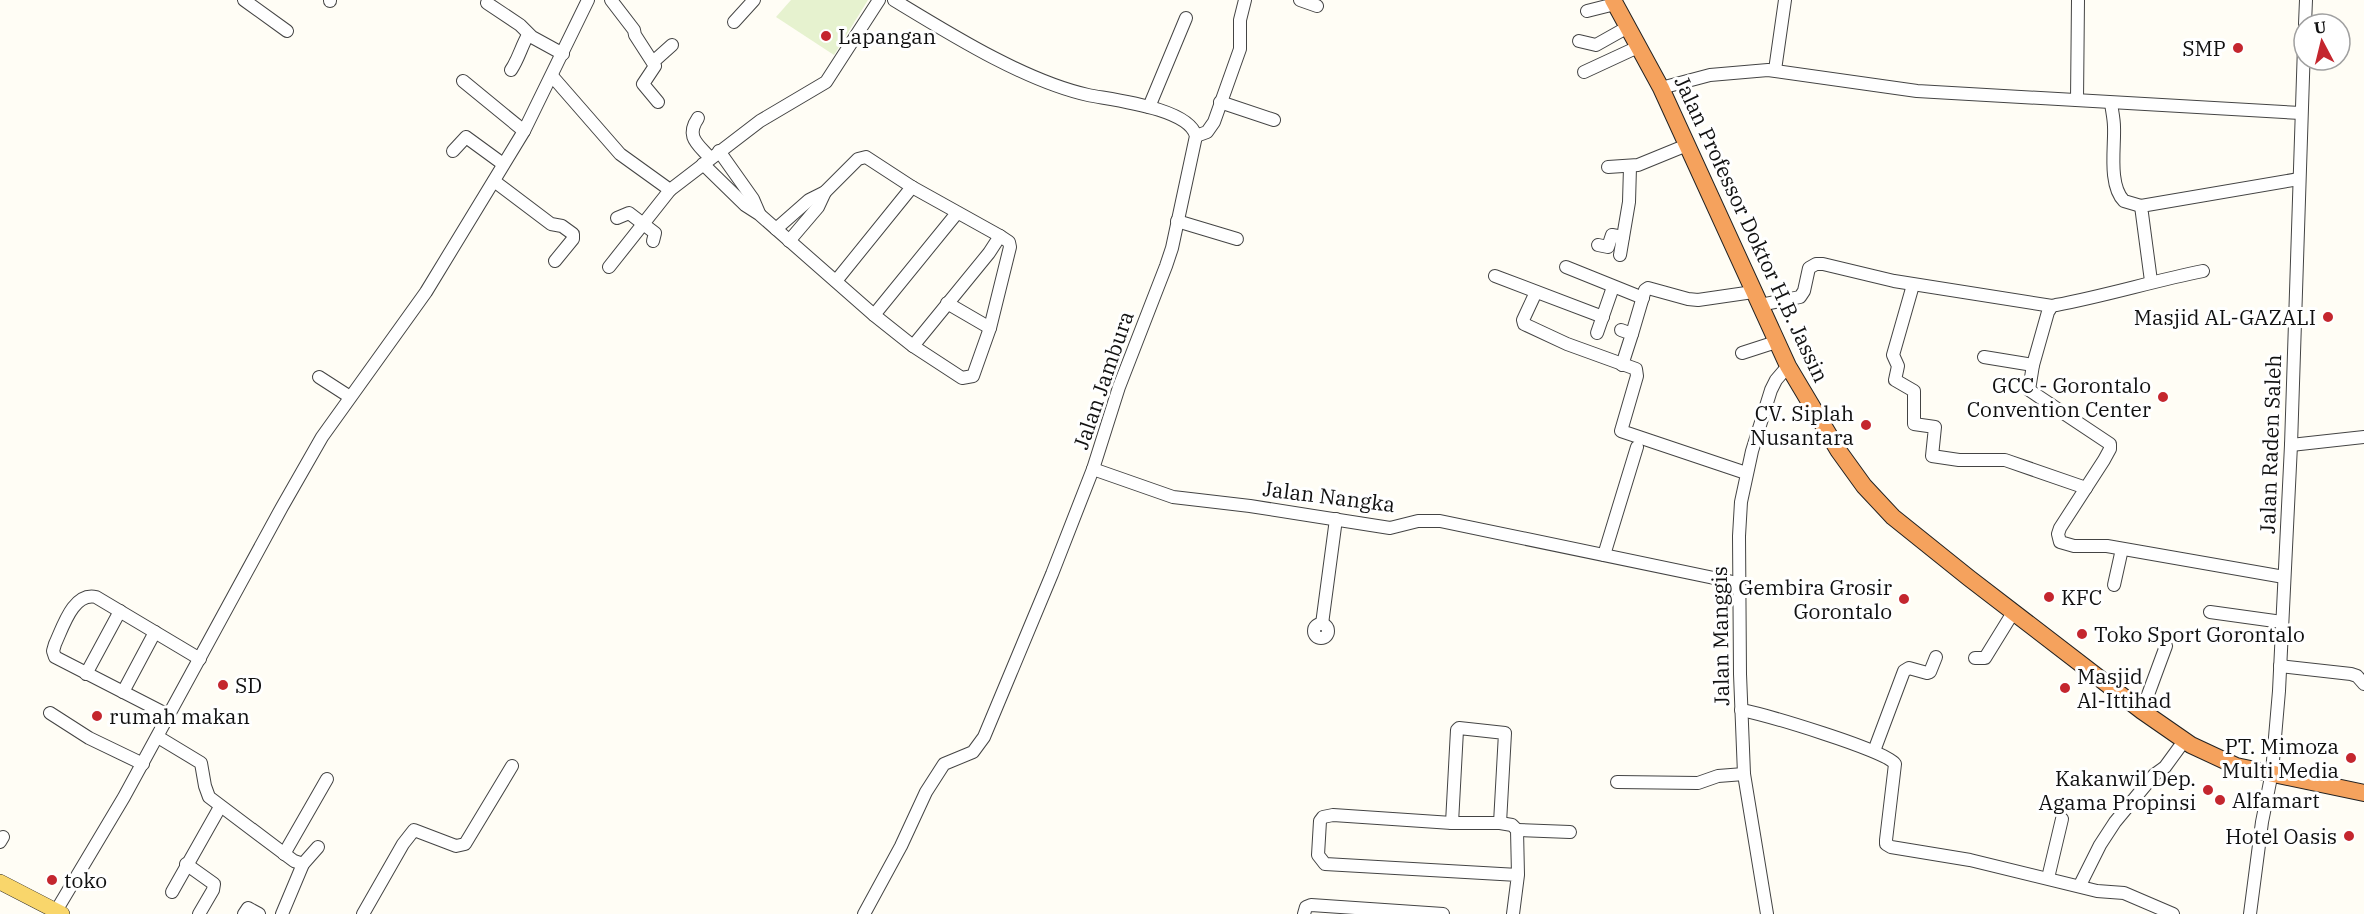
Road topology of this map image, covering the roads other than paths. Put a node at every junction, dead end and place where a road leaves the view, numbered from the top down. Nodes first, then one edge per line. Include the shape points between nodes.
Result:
1 (244, 0) edge
2 (588, 0) edge
3 (611, 0) edge
4 (754, 0) edge
5 (879, 0) edge
6 (894, 0) edge
7 (1245, 0) edge
8 (1300, 0) edge
9 (1785, 0) edge
10 (2078, 0) edge
11 (1614, 2) edge
12 (487, 3) dead end
13 (1317, 6) dead end
14 (1587, 11) dead end
15 (1186, 18) dead end
16 (734, 22) dead end
17 (1628, 27) junction
18 (286, 31) dead end
19 (528, 35) junction
20 (1579, 41) dead end
21 (672, 45) dead end
22 (1638, 47) junction
23 (563, 54) junction
24 (653, 62) junction
25 (511, 70) dead end
26 (1774, 70) junction
27 (1584, 72) dead end
28 (2303, 72) edge
29 (552, 76) junction
30 (463, 81) dead end
31 (1661, 88) junction
32 (2077, 100) junction
33 (658, 102) dead end
34 (1220, 102) junction
35 (2111, 103) junction
36 (1149, 107) junction
37 (2301, 112) junction
38 (698, 118) dead end
39 (1274, 120) dead end
40 (524, 131) junction
41 (1196, 136) junction
42 (1687, 145) junction
43 (453, 151) dead end
44 (711, 157) junction
45 (503, 164) junction
46 (1608, 167) dead end
47 (1630, 167) junction
48 (2299, 179) junction
49 (494, 181) junction
50 (912, 187) junction
51 (670, 190) junction
52 (825, 192) junction
53 (2141, 206) junction
54 (957, 213) junction
55 (759, 214) junction
56 (617, 218) dead end
57 (789, 219) junction
58 (1177, 221) junction
59 (644, 222) junction
60 (800, 228) junction
61 (776, 229) junction
62 (1000, 236) junction
63 (1623, 237) junction
64 (1237, 239) dead end
65 (653, 241) dead end
66 (789, 241) junction
67 (1598, 245) dead end
68 (1620, 255) dead end
69 (555, 261) dead end
70 (609, 267) dead end
71 (1566, 267) dead end
72 (2203, 271) dead end
73 (1495, 276) dead end
74 (836, 281) junction
75 (2151, 281) junction
76 (1913, 285) junction
77 (1613, 287) junction
78 (1536, 292) junction
79 (1643, 298) junction
80 (1757, 298) junction
81 (948, 303) junction
82 (2052, 306) junction
83 (874, 315) junction
84 (1603, 317) junction
85 (990, 328) junction
86 (1597, 333) dead end
87 (1776, 342) junction
88 (913, 346) junction
89 (1742, 352) dead end
90 (1984, 357) dead end
91 (1622, 365) junction
92 (2033, 365) junction
93 (1788, 366) junction
94 (319, 377) dead end
95 (350, 397) junction
96 (2364, 437) edge
97 (2291, 445) junction
98 (1637, 447) dead end
99 (1093, 469) junction
100 (1746, 473) junction
101 (2086, 488) junction
102 (1336, 519) junction
103 (2122, 549) junction
104 (1604, 555) junction
105 (2284, 577) junction
106 (1738, 583) junction
107 (2114, 585) dead end
108 (120, 611) junction
109 (2014, 611) junction
110 (2210, 612) dead end
111 (2282, 622) junction
112 (1322, 624) dead end
113 (155, 632) junction
114 (2166, 646) dead end
115 (1936, 657) dead end
116 (1975, 658) dead end
117 (200, 659) junction
118 (2280, 666) junction
119 (86, 674) junction
120 (2364, 684) edge
121 (123, 692) junction
122 (1740, 710) junction
123 (2142, 711) junction
124 (50, 713) dead end
125 (168, 715) junction
126 (158, 736) junction
127 (2184, 741) junction
128 (1874, 751) junction
129 (143, 764) junction
130 (512, 766) dead end
131 (1744, 774) junction
132 (2266, 774) junction
133 (327, 779) dead end
134 (1617, 783) dead end
135 (2364, 793) edge
136 (2364, 802) edge
137 (220, 807) junction
138 (2062, 819) dead end
139 (1452, 823) junction
140 (1500, 823) junction
141 (1517, 830) junction
142 (1570, 832) dead end
143 (318, 847) dead end
144 (284, 854) junction
145 (186, 864) junction
146 (303, 864) junction
147 (1518, 875) junction
148 (2048, 878) junction
149 (0, 882) edge
150 (2080, 885) junction
151 (172, 892) dead end
152 (59, 912) edge
153 (199, 914) edge
154 (244, 914) edge
155 (259, 914) edge
156 (282, 914) edge
157 (363, 914) edge
158 (864, 914) edge
159 (1304, 914) edge
160 (1443, 914) edge
161 (1514, 914) edge
162 (1767, 914) edge
163 (2173, 914) edge
164 (2250, 914) edge

1 - 18 street
2 - 23 street
3 - 24 street
4 - 16 street
5 - 44 street via 826,82 760,121
6 - 36 street via 947,33 1048,82 1079,93
7 - 34 street via 1239,50
8 - 13 street
9 - 26 street
10 - 32 street
11 - 14 street
11 - 17 highway, Jalan Professor Doktor H.B. Jassin
12 - 19 street
15 - 36 street
17 - 20 street via 1596,45
17 - 22 highway, Jalan Professor Doktor H.B. Jassin
19 - 23 street
19 - 25 street
21 - 24 street
22 - 27 street
22 - 31 highway, Jalan Professor Doktor H.B. Jassin
23 - 29 street
24 - 33 street via 643,84
26 - 31 street via 1710,75
26 - 32 street via 1917,91
28 - 37 street, Jalan Raden Saleh
29 - 40 street
29 - 51 street via 620,154
30 - 40 street
31 - 42 highway, Jalan Professor Doktor H.B. Jassin
32 - 35 street
34 - 39 street
34 - 41 street via 1208,132
35 - 37 street
35 - 53 street via 2118,192 2124,201
36 - 41 street via 1182,120 1194,129
37 - 48 street, Jalan Raden Saleh
38 - 44 street via 692,135
40 - 45 street
41 - 58 street, Jalan Jambura
42 - 47 street
42 - 80 highway, Jalan Professor Doktor H.B. Jassin
43 - 45 street via 466,137
44 - 51 street
44 - 55 street via 745,205
44 - 55 street via 753,199
45 - 49 street
46 - 47 street
47 - 63 street
48 - 53 street
48 - 97 street, Jalan Raden Saleh
49 - 69 street via 551,224 573,234
49 - 95 street via 426,292
50 - 52 street via 866,157 858,159
50 - 54 street
50 - 74 street
51 - 59 street
52 - 57 street via 809,200
52 - 60 street
53 - 75 street
54 - 62 street
54 - 83 street
55 - 61 street
56 - 59 street via 629,213
57 - 60 street
57 - 61 street
58 - 64 street
58 - 99 street, Jalan Jambura via 1169,257 1119,387
59 - 65 street via 655,232
59 - 70 street
60 - 66 street
61 - 66 street
62 - 81 street
62 - 85 street via 1010,246
63 - 67 street via 1612,235 1608,247
63 - 68 street
66 - 74 street
71 - 77 street
72 - 75 street
73 - 78 street
74 - 83 street
75 - 82 street
76 - 80 street via 1816,264 1809,268 1802,295
76 - 82 street
76 - 101 street via 1893,356 1898,366 1895,380 1914,392 1914,424 1935,428 1932,456 2005,460
77 - 79 street
77 - 84 street
78 - 84 street
78 - 91 street via 1524,324
79 - 80 street via 1648,288 1698,300
79 - 91 street via 1627,332
80 - 87 highway, Jalan Professor Doktor H.B. Jassin
81 - 85 street
81 - 88 street
82 - 92 street
83 - 88 street
84 - 86 street
85 - 88 street via 970,378 963,378
87 - 89 street
87 - 93 highway, Jalan Professor Doktor H.B. Jassin
90 - 92 street
91 - 100 street via 1637,372 1621,432
92 - 101 street via 2028,388 2031,392 2110,444
93 - 100 street, Jalan Manggis via 1771,390
93 - 109 highway, Jalan Professor Doktor H.B. Jassin via 1864,486 1893,517
94 - 95 street
95 - 117 street via 322,437
96 - 97 street
97 - 105 street, Jalan Raden Saleh
98 - 104 street
99 - 102 street, Jalan Nangka via 1173,497
99 - 158 street, Jalan Jambura via 984,737 974,752 944,764
100 - 106 street, Jalan Manggis
101 - 103 street via 2060,528 2060,542
102 - 104 street, Jalan Nangka via 1390,528 1418,520 1440,521
102 - 112 street
103 - 105 street
103 - 107 street
104 - 106 street, Jalan Nangka
105 - 111 street, Jalan Raden Saleh
106 - 122 street, Jalan Manggis
108 - 113 street
108 - 119 street
108 - 119 street via 96,597 86,596 77,601 53,654
109 - 116 street via 1985,658
109 - 123 highway, Jalan Professor Doktor H.B. Jassin
110 - 111 street
111 - 118 street, Jalan Raden Saleh
113 - 117 street
113 - 121 street
114 - 123 street
115 - 128 street via 1927,674 1904,670
117 - 125 street
118 - 120 street via 2351,674
118 - 132 street, Jalan Raden Saleh
119 - 121 street
121 - 125 street
122 - 128 street
122 - 131 street, Jalan Manggis
123 - 127 highway, Jalan Professor Doktor H.B. Jassin
124 - 129 street via 89,738
125 - 126 street
126 - 129 street
126 - 137 street via 201,763 206,792
127 - 132 highway, Jalan Professor Doktor H.B. Jassin via 2217,758
127 - 150 street via 2115,822
128 - 148 street via 1895,764 1886,833 1888,846
129 - 152 street
130 - 157 street via 465,844 456,846 414,830
131 - 134 street via 1718,776 1698,783
131 - 162 street, Jalan Manggis
132 - 135 highway, Jalan Professor Doktor H.B. Jassin
132 - 136 highway, Jalan Professor Doktor H.B. Jassin
132 - 164 street, Jalan Raden Saleh
133 - 144 street
137 - 144 street
137 - 145 street
138 - 148 street
139 - 140 street
139 - 140 street via 1459,728 1505,733
139 - 147 street via 1327,816 1320,821 1318,855 1324,864
140 - 141 street
141 - 142 street
141 - 147 street
143 - 146 street
144 - 146 street
145 - 151 street
145 - 153 street via 214,884
146 - 156 street
147 - 161 street
148 - 150 street
149 - 152 main road
150 - 163 street via 2124,893
154 - 155 street via 248,908
159 - 160 street via 1311,905

